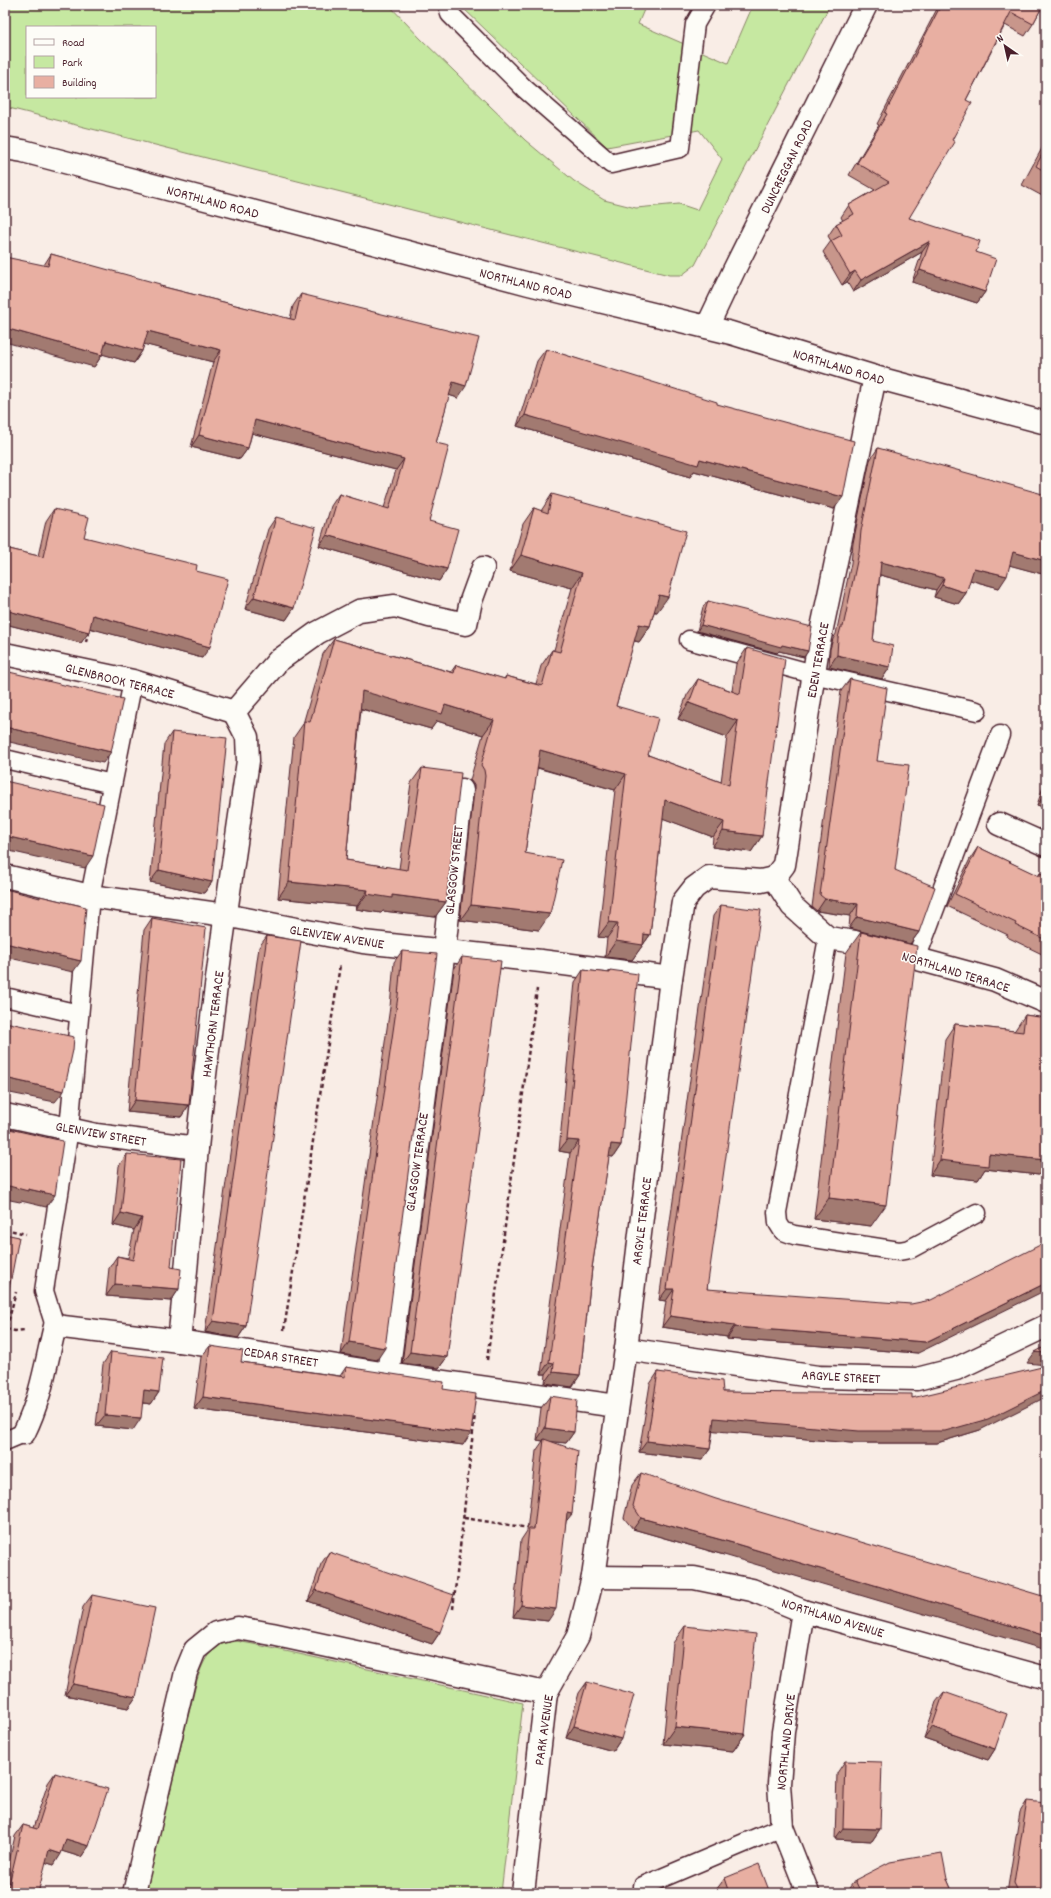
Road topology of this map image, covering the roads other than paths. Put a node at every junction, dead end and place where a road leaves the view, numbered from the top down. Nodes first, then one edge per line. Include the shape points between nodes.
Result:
1 (448, 5) edge
2 (706, 5) edge
3 (866, 5) edge
4 (5, 148) edge
5 (707, 327) junction
6 (876, 377) junction
7 (1046, 423) edge
8 (483, 568) dead end
9 (689, 640) dead end
10 (5, 654) edge
11 (813, 674) junction
12 (132, 681) junction
13 (977, 711) dead end
14 (234, 712) junction
15 (1000, 735) dead end
16 (5, 759) edge
17 (112, 784) junction
18 (462, 790) edge
19 (999, 824) dead end
20 (1046, 845) edge
21 (5, 876) edge
22 (774, 878) junction
23 (90, 896) junction
24 (225, 915) junction
25 (828, 938) junction
26 (444, 950) junction
27 (916, 959) junction
28 (671, 978) junction
29 (5, 997) edge
30 (1046, 1002) edge
31 (79, 1014) junction
32 (5, 1115) edge
33 (69, 1129) junction
34 (197, 1148) junction
35 (977, 1213) dead end
36 (55, 1326) junction
37 (1046, 1326) edge
38 (179, 1341) junction
39 (626, 1349) junction
40 (388, 1374) junction
41 (617, 1406) junction
42 (14, 1437) edge
43 (593, 1576) junction
44 (803, 1611) junction
45 (1046, 1678) edge
46 (546, 1694) junction
47 (782, 1827) junction
48 (134, 1893) edge
49 (524, 1893) edge
50 (643, 1893) edge
51 (808, 1893) edge

1 - 2 lane via 450,14 525,89 611,164 680,148 695,24
3 - 5 street, DUNCREGGAN ROAD
4 - 5 street, NORTHLAND ROAD via 529,284
5 - 6 street, NORTHLAND ROAD
6 - 7 street, NORTHLAND ROAD
6 - 11 street, EDEN TERRACE
8 - 14 street via 466,624 395,606 359,611 318,633 278,661
9 - 11 lane
10 - 12 street, GLENBROOK TERRACE
11 - 13 lane
11 - 22 street, EDEN TERRACE via 784,865
12 - 14 street, GLENBROOK TERRACE
12 - 17 lane
14 - 24 street, HAWTHORN TERRACE via 247,737 248,761
15 - 27 lane
16 - 17 lane
17 - 23 lane
18 - 26 street, GLASGOW STREET
19 - 20 street
21 - 23 street, GLENVIEW AVENUE
22 - 25 street via 792,906
22 - 28 street, ARGYLE TERRACE via 761,880 709,877 694,888 683,902
23 - 24 street, GLENVIEW AVENUE
23 - 31 lane
24 - 26 street, GLENVIEW AVENUE via 364,942
24 - 34 street, HAWTHORN TERRACE
25 - 27 street, NORTHLAND TERRACE via 855,942
25 - 35 lane via 785,1163 777,1212 778,1223 783,1232 794,1235 899,1251 910,1249
26 - 28 street, GLENVIEW AVENUE
26 - 40 street, GLASGOW TERRACE
27 - 30 street, NORTHLAND TERRACE via 995,980
28 - 39 street, ARGYLE TERRACE
29 - 31 lane
31 - 33 lane
32 - 33 street, GLENVIEW STREET
33 - 34 street, GLENVIEW STREET
33 - 36 lane via 44,1291
34 - 38 street, HAWTHORN TERRACE
36 - 38 street, CEDAR STREET
36 - 42 street via 40,1394 32,1416
37 - 39 street, ARGYLE STREET via 956,1369 918,1379 818,1377
38 - 40 street, CEDAR STREET
39 - 41 street, ARGYLE TERRACE
40 - 41 street, CEDAR STREET
41 - 43 street, ARGYLE TERRACE
43 - 44 street, NORTHLAND AVENUE via 694,1578 752,1590
43 - 46 street, PARK AVENUE via 578,1636
44 - 45 street, NORTHLAND AVENUE
44 - 47 street, NORTHLAND DRIVE via 783,1732 779,1784
46 - 48 street via 272,1634 238,1628 216,1633 195,1650 186,1672
46 - 49 street, PARK AVENUE
47 - 50 lane via 643,1886
47 - 51 street, NORTHLAND DRIVE

